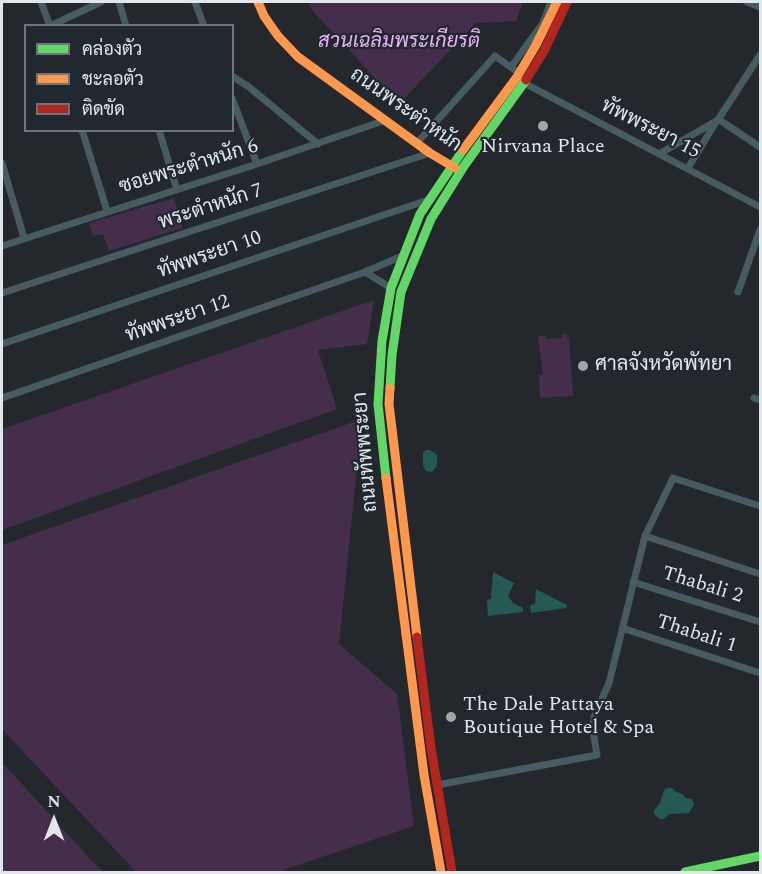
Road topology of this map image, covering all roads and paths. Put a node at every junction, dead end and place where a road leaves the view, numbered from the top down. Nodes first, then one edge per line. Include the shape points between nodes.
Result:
1 (42, 2) edge
2 (101, 2) edge
3 (119, 2) edge
4 (195, 2) edge
5 (258, 2) edge
6 (551, 2) edge
7 (557, 2) edge
8 (567, 2) edge
9 (747, 2) edge
10 (760, 7) edge
11 (49, 24) edge
12 (54, 24) edge
13 (125, 24) edge
14 (203, 24) edge
15 (760, 55) edge
16 (515, 70) junction
17 (234, 77) edge
18 (524, 83) junction
19 (234, 103) edge
20 (718, 119) junction
21 (386, 120) junction
22 (83, 132) edge
23 (160, 132) edge
24 (417, 143) junction
25 (318, 144) junction
26 (760, 147) edge
27 (430, 153) junction
28 (659, 154) junction
29 (2, 163) edge
30 (257, 164) junction
31 (451, 166) junction
32 (688, 168) junction
33 (460, 171) junction
34 (177, 190) junction
35 (428, 200) junction
36 (760, 207) edge
37 (107, 211) junction
38 (420, 214) junction
39 (431, 219) junction
40 (760, 230) edge
41 (24, 238) junction
42 (2, 246) edge
43 (402, 256) junction
44 (365, 272) junction
45 (391, 288) junction
46 (738, 292) dead end
47 (2, 293) edge
48 (382, 341) junction
49 (394, 343) junction
50 (2, 344) edge
51 (380, 354) junction
52 (392, 355) junction
53 (2, 398) edge
54 (760, 506) edge
55 (401, 516) junction
56 (391, 518) junction
57 (645, 536) junction
58 (760, 574) edge
59 (633, 582) junction
60 (760, 622) edge
61 (622, 628) junction
62 (760, 673) edge
63 (437, 785) junction
64 (760, 856) edge
65 (760, 862) edge
66 (438, 872) edge
67 (452, 873) edge
68 (685, 873) edge
69 (715, 873) edge

1 - 11 street
2 - 12 street
3 - 13 street
4 - 14 street
5 - 21 main road, ถนนพระตำหนัก via 278,36 298,57
6 - 16 street
7 - 16 main road, ถนนทัพพระยา via 536,45
8 - 18 main road, ถนนทัพพระยา
9 - 10 street
15 - 20 street
16 - 24 street via 495,56
16 - 31 main road, ถนนทัพพระยา
17 - 25 street
18 - 28 street, ทัพพระยา 15
18 - 33 main road, ถนนทัพพระยา
19 - 30 street
20 - 26 street
20 - 28 street
20 - 32 street
21 - 24 main road, ถนนพระตำหนัก
21 - 25 street, ซอยพระตำหนัก 6
22 - 37 street
23 - 34 street
24 - 27 main road, ถนนพระตำหนัก
25 - 30 street, ซอยพระตำหนัก 6
27 - 31 main road, ถนนพระตำหนัก
27 - 47 street, พระตำหนัก 7
28 - 32 street, ทัพพระยา 15
29 - 41 street
30 - 34 street, ซอยพระตำหนัก 6
31 - 33 main road, ถนนพระตำหนัก
31 - 35 main road, ถนนทัพพระยา
32 - 36 street, ทัพพระยา 15
33 - 39 main road, ถนนทัพพระยา
34 - 37 street, ซอยพระตำหนัก 6
35 - 38 main road, ถนนทัพพระยา
35 - 50 street, ทัพพระยา 10
37 - 41 street, ซอยพระตำหนัก 6
38 - 39 main road
38 - 43 main road, ถนนทัพพระยา
39 - 49 main road, ถนนทัพพระยา via 401,292
40 - 46 street
41 - 42 street, ซอยพระตำหนัก 6
43 - 44 street, ทัพพระยา 12
43 - 45 main road, ถนนทัพพระยา
44 - 45 street
44 - 53 street, ทัพพระยา 12
45 - 48 main road, ถนนทัพพระยา
48 - 49 main road
48 - 51 main road, ถนนทัพพระยา
49 - 52 main road, ถนนทัพพระยา
51 - 52 main road
51 - 56 main road, ถนนทัพพระยา via 378,404
52 - 55 main road, ถนนทัพพระยา via 389,404
54 - 57 street via 673,478
55 - 56 main road
55 - 63 main road, ถนนทัพพระยา
56 - 66 main road, ถนนทัพพระยา
57 - 58 street
57 - 59 street
59 - 60 street, Thabali 2
59 - 61 street
61 - 62 street, Thabali 1
61 - 63 street via 609,683 594,717 597,755
63 - 67 main road, ถนนทัพพระยา
64 - 68 main road
65 - 69 main road

